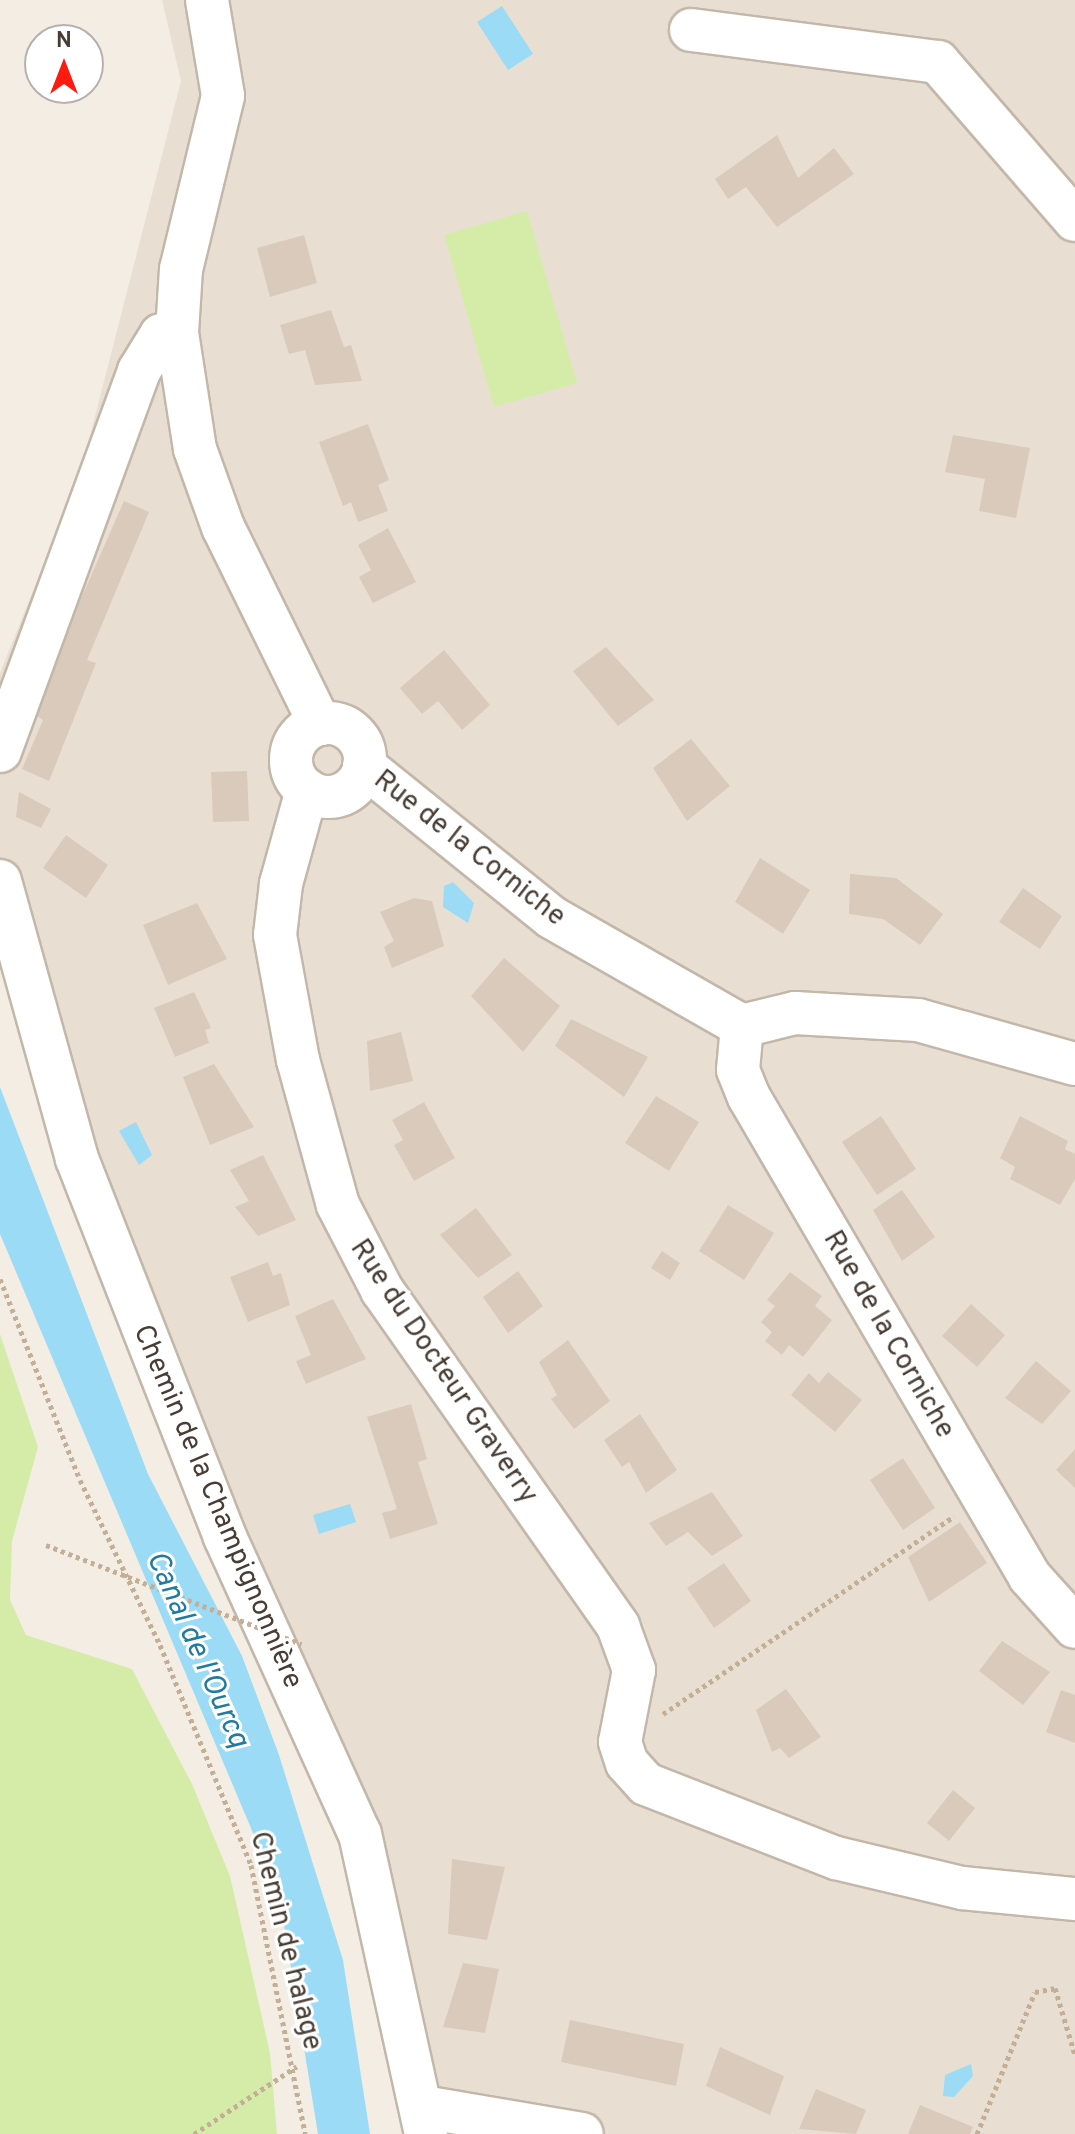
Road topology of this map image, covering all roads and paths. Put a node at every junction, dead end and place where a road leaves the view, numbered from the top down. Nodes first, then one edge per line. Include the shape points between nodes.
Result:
1 (207, 0) edge
2 (691, 30) dead end
3 (1075, 220) edge
4 (177, 333) junction
5 (320, 724) junction
6 (0, 751) edge
7 (364, 766) junction
8 (307, 790) junction
9 (0, 881) edge
10 (742, 1026) junction
11 (1075, 1064) edge
12 (0, 1279) edge
13 (968, 1506) dead end
14 (46, 1545) dead end
15 (1075, 1627) edge
16 (301, 1644) dead end
17 (663, 1714) dead end
18 (1075, 1899) edge
19 (1075, 2055) edge
20 (297, 2066) junction
21 (424, 2120) edge
22 (194, 2134) edge
23 (305, 2134) edge
24 (582, 2134) edge
25 (977, 2134) edge

1 - 4 street via 223,96 181,269
2 - 3 street via 938,62
4 - 5 street via 195,449 223,527
4 - 6 street via 161,335 139,371
5 - 7 street via 350,730
5 - 8 street via 293,747 293,776
7 - 8 street via 342,794
7 - 10 street, Rue de la Corniche via 551,917
8 - 18 street, Rue du Docteur Graverry via 281,884 275,935 298,1060 338,1205 382,1290 618,1626 634,1670 620,1742 646,1784 776,1839 899,1875
9 - 21 street, Chemin de la Champignonnière via 87,1187 225,1537 360,1834
10 - 11 street via 795,1013 918,1020
10 - 15 street, Rue de la Corniche via 738,1070 749,1097 1030,1577
12 - 20 path, Chemin de halage via 80,1480 160,1645 251,1865
13 - 17 path
14 - 16 path, bridge
19 - 25 path via 1055,1988 1035,1992
20 - 22 path
20 - 23 path, Chemin de halage
21 - 24 street

